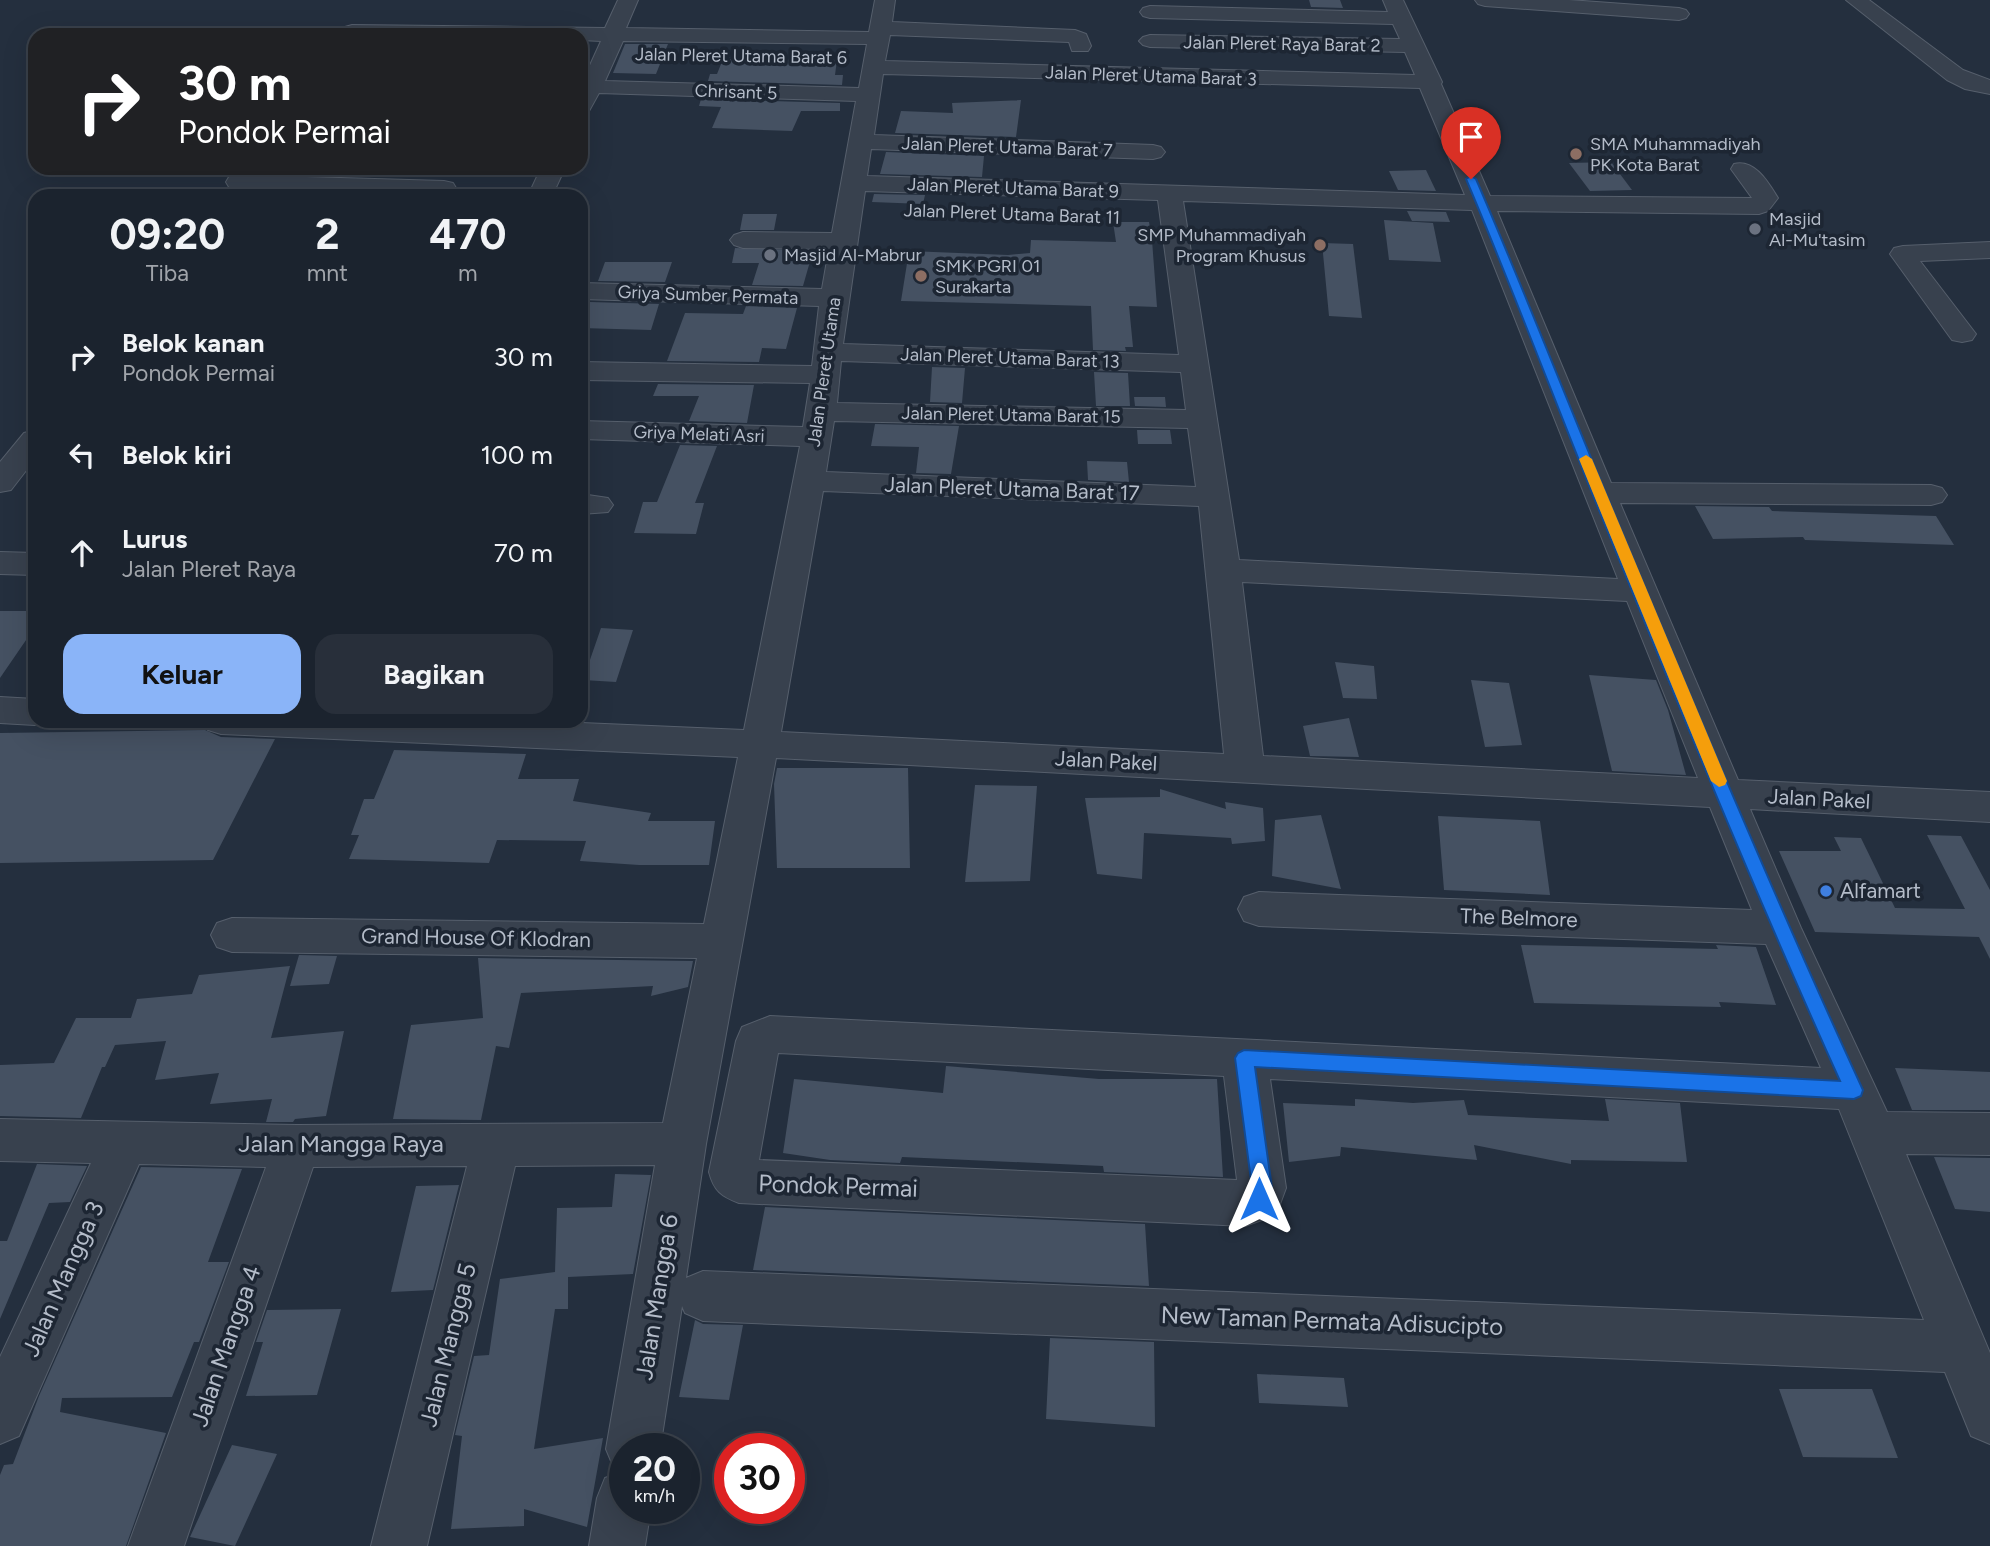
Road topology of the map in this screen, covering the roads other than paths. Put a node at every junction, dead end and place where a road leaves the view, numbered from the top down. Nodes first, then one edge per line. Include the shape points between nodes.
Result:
1 (628, 0) edge
2 (1485, 0) edge
3 (1856, 0) edge
4 (1397, 9) edge
5 (368, 10) dead end
6 (1150, 12) dead end
7 (1679, 14) dead end
8 (354, 28) edge
9 (1150, 41) dead end
10 (588, 43) edge
11 (612, 44) junction
12 (1080, 46) dead end
13 (1414, 46) junction
14 (877, 58) edge
15 (1431, 82) junction
16 (1990, 87) edge
17 (605, 88) dead end
18 (588, 93) edge
19 (588, 107) edge
20 (714, 111) dead end
21 (862, 142) junction
22 (1153, 152) dead end
23 (1743, 169) dead end
24 (237, 182) edge
25 (444, 188) dead end
26 (861, 199) junction
27 (1480, 203) junction
28 (1163, 211) junction
29 (743, 240) dead end
30 (844, 241) junction
31 (1990, 250) edge
32 (588, 291) edge
33 (834, 299) junction
34 (1962, 334) dead end
35 (826, 363) junction
36 (1193, 364) junction
37 (588, 371) edge
38 (1202, 419) junction
39 (819, 424) junction
40 (588, 430) edge
41 (28, 448) edge
42 (808, 481) junction
43 (0, 483) edge
44 (1600, 493) junction
45 (1931, 495) dead end
46 (1215, 497) junction
47 (0, 563) edge
48 (28, 564) edge
49 (1224, 570) junction
50 (1640, 591) junction
51 (0, 710) edge
52 (28, 712) edge
53 (403, 728) edge
54 (759, 744) junction
55 (1245, 768) junction
56 (1724, 793) junction
57 (1990, 807) edge
58 (1259, 909) dead end
59 (1780, 928) junction
60 (232, 935) dead end
61 (720, 942) junction
62 (1244, 1058) junction
63 (1854, 1090) junction
64 (1873, 1133) junction
65 (1990, 1134) edge
66 (0, 1140) edge
67 (125, 1141) junction
68 (496, 1144) junction
69 (682, 1144) junction
70 (297, 1146) junction
71 (703, 1296) dead end
72 (1960, 1347) junction
73 (0, 1417) edge
74 (1990, 1417) edge
75 (636, 1433) edge
76 (621, 1524) edge
77 (156, 1546) edge
78 (399, 1546) edge
79 (617, 1546) edge

1 - 11 street
2 - 7 street
3 - 16 street via 1955,75
4 - 6 street
4 - 13 street
5 - 8 street
9 - 13 street, Jalan Pleret Raya Barat 2
10 - 11 street, Jalan Pleret Utama Barat 6
11 - 14 street, Jalan Pleret Utama Barat 6
11 - 18 street
12 - 14 street via 1079,38 1071,36
13 - 15 street
14 - 15 street, Jalan Pleret Utama Barat 3
14 - 17 street, Chrisant 5
14 - 21 street, Jalan Pleret Utama
15 - 27 street
19 - 20 street
21 - 22 street, Jalan Pleret Utama Barat 7
21 - 26 street, Jalan Pleret Utama
23 - 27 street, Jalan Pleret Utama Barat 9 via 1766,198 1759,206
24 - 25 street
26 - 28 street, Jalan Pleret Utama Barat 9
26 - 30 street, Jalan Pleret Utama
27 - 28 street, Jalan Pleret Utama Barat 9
27 - 44 street
28 - 36 street
29 - 30 street
30 - 33 street, Jalan Pleret Utama
31 - 34 street via 1902,254
32 - 33 street, Griya Sumber Permata
33 - 35 street, Jalan Pleret Utama
35 - 36 street, Jalan Pleret Utama Barat 13
35 - 37 street, Jalan Pleret Utama Barat 13
35 - 39 street, Jalan Pleret Utama
36 - 38 street
38 - 39 street, Jalan Pleret Utama Barat 15
38 - 46 street
39 - 40 street, Griya Melati Asri
39 - 42 street, Jalan Pleret Utama
41 - 43 street
42 - 46 street, Jalan Pleret Utama Barat 17
42 - 54 street, Jalan Pleret Utama
44 - 45 street
44 - 50 street
46 - 49 street
47 - 48 street
49 - 50 street
49 - 55 street
50 - 56 street
51 - 52 street
53 - 54 street, Jalan Pakel
54 - 55 street, Jalan Pakel
54 - 61 street, Jalan Pleret Utama
55 - 56 street, Jalan Pakel
56 - 57 street, Jalan Pakel
56 - 59 street
58 - 59 street, The Belmore
59 - 63 street
60 - 61 street, Grand House Of Klodran
61 - 69 street, Jalan Mangga 6
62 - 62 street, Pondok Permai via 770,1035 758,1041 734,1177 739,1181 1245,1203 1259,1199 1262,1188
62 - 63 street, Pondok Permai
63 - 64 street
64 - 65 street
64 - 72 street
66 - 67 street, Jalan Mangga Raya
67 - 70 street, Jalan Mangga Raya
67 - 73 street, Jalan Mangga 3
68 - 69 street, Jalan Mangga Raya
68 - 70 street, Jalan Mangga Raya
68 - 78 street, Jalan Mangga 5
69 - 75 street, Jalan Mangga 6
70 - 77 street, Jalan Mangga 4
71 - 72 street, New Taman Permata Adisucipto
72 - 74 street
76 - 79 street

